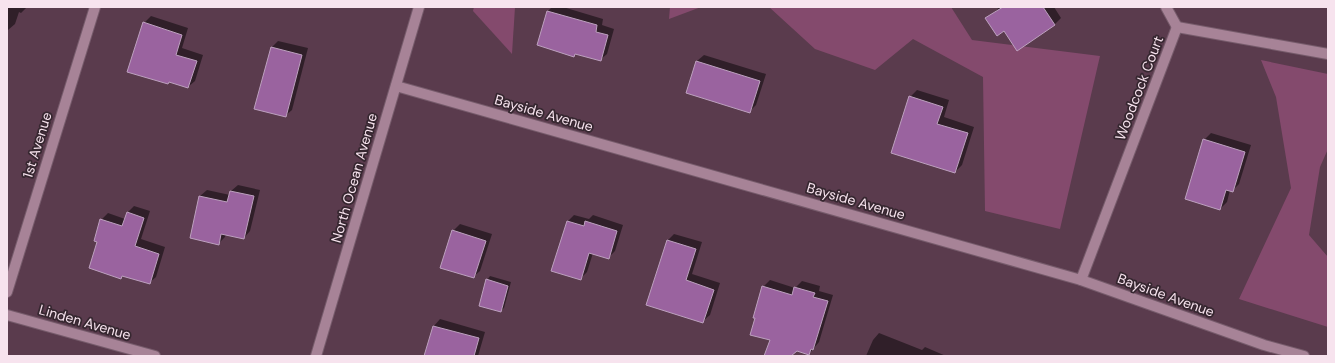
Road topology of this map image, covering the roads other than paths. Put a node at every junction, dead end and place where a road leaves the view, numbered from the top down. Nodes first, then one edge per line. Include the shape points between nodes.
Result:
1 (95, 7) edge
2 (419, 7) edge
3 (1166, 7) edge
4 (1177, 27) junction
5 (1328, 54) edge
6 (396, 86) junction
7 (1081, 280) junction
8 (7, 292) edge
9 (7, 315) edge
10 (155, 356) edge
11 (316, 356) edge
12 (1304, 356) edge

1 - 8 street, 1st Avenue
2 - 6 street, North Ocean Avenue
3 - 4 street
4 - 5 street, Woodcock Court
4 - 7 street, Woodcock Court
6 - 7 street, Bayside Avenue
6 - 11 street, North Ocean Avenue
7 - 12 street, Bayside Avenue via 1264,345
9 - 10 street, Linden Avenue

